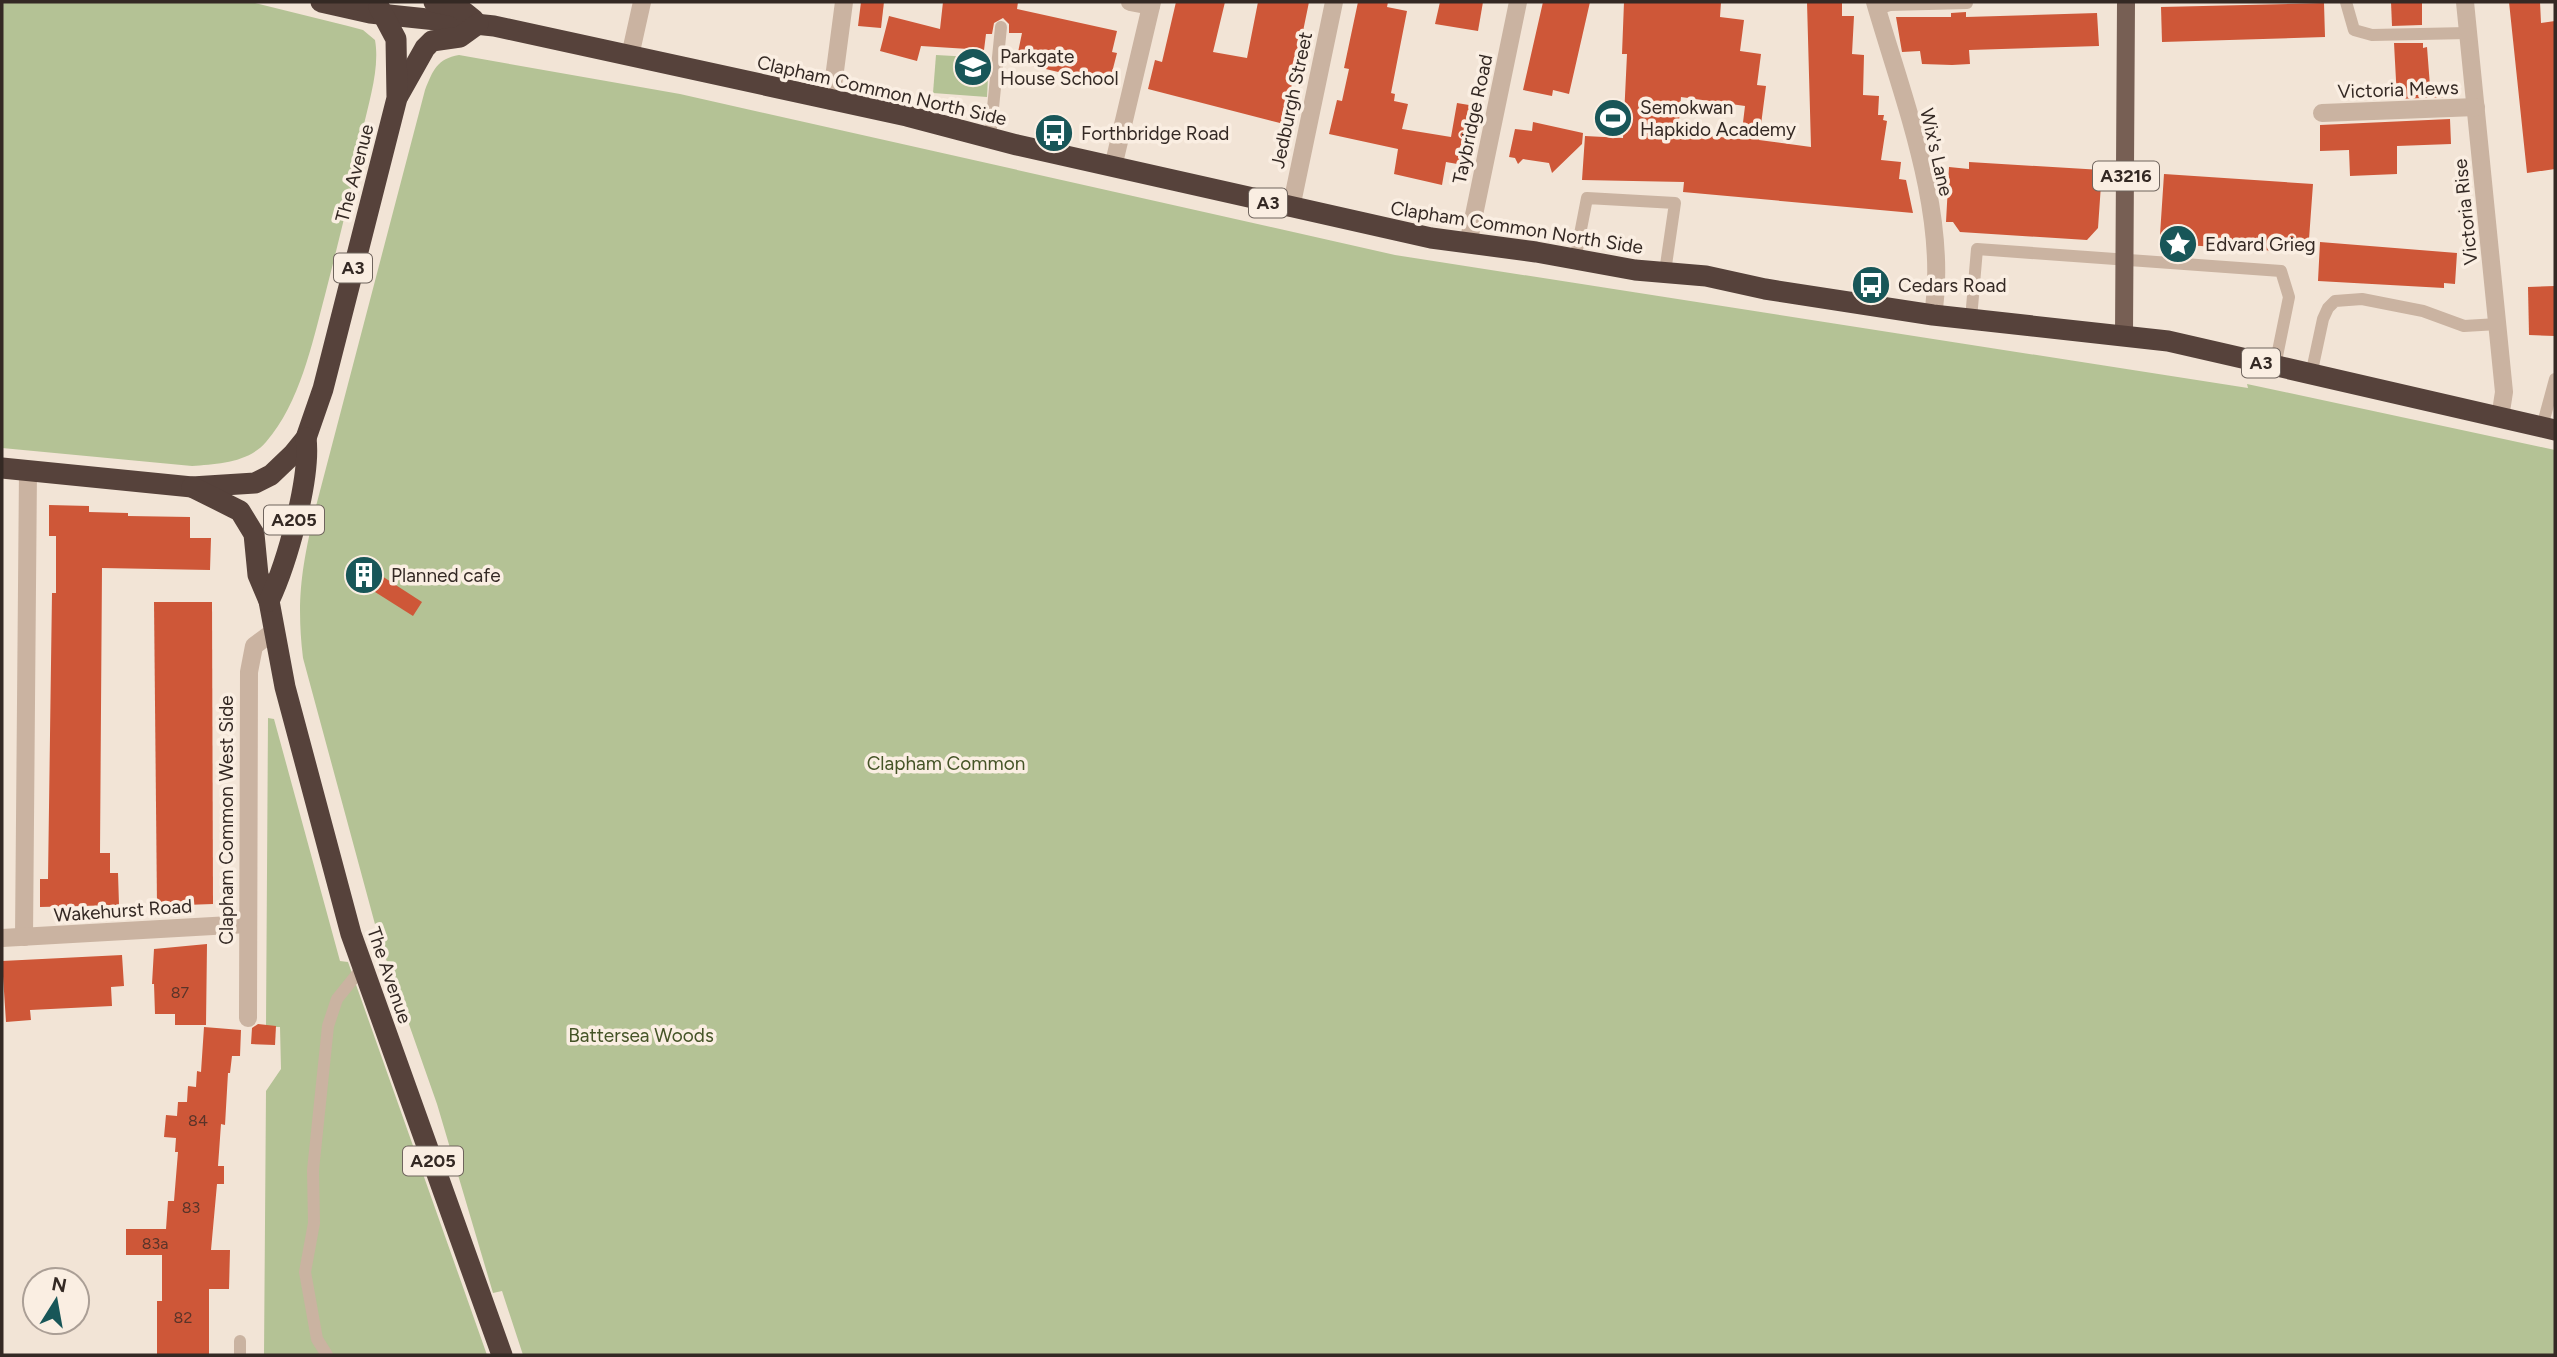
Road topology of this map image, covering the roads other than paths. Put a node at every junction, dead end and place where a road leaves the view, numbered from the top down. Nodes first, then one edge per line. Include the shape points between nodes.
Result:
1 (321, 2) edge
2 (434, 2) edge
3 (642, 2) edge
4 (844, 2) edge
5 (1130, 2) edge
6 (1334, 2) edge
7 (1518, 2) edge
8 (2126, 2) edge
9 (2346, 2) edge
10 (2465, 2) edge
11 (1966, 3) edge
12 (1152, 4) edge
13 (1876, 5) edge
14 (381, 8) edge
15 (478, 24) junction
16 (1001, 27) dead end
17 (2468, 33) junction
18 (630, 56) junction
19 (397, 98) junction
20 (831, 101) junction
21 (2476, 107) junction
22 (2322, 113) dead end
23 (990, 138) junction
24 (1112, 167) junction
25 (1291, 208) junction
26 (1468, 244) junction
27 (2126, 258) junction
28 (1575, 260) junction
29 (1665, 272) junction
30 (1933, 315) junction
31 (1971, 319) junction
32 (2498, 324) junction
33 (2124, 335) junction
34 (2275, 366) junction
35 (2311, 375) junction
36 (2555, 379) edge
37 (2500, 418) junction
38 (2549, 428) edge
39 (306, 438) junction
40 (2, 468) edge
41 (29, 470) junction
42 (192, 486) junction
43 (269, 601) junction
44 (273, 632) junction
45 (248, 924) junction
46 (24, 937) junction
47 (2, 938) edge
48 (362, 968) junction
49 (248, 1018) dead end
50 (240, 1341) dead end
51 (240, 1355) edge
52 (327, 1355) edge
53 (502, 1355) edge

1 - 14 highway
2 - 15 highway, Clapham Common North Side / A3 via 458,7
3 - 18 street
4 - 20 street
5 - 12 street
6 - 25 street, Jedburgh Street
7 - 26 street, Taybridge Road
8 - 27 main road, A3216
9 - 17 lane via 2354,30 2372,35
10 - 17 street, Victoria Rise
11 - 13 lane
12 - 24 street
13 - 30 street, Wix's Lane via 1928,199 1937,271
14 - 15 highway
14 - 19 highway, The Avenue via 396,39
15 - 18 highway, Clapham Common North Side / A3
15 - 19 highway, A3 via 460,37 432,41
16 - 23 lane
17 - 21 street, Victoria Rise
18 - 20 highway, Clapham Common North Side / A3
19 - 39 highway, The Avenue / A3 via 323,389
20 - 23 highway, Clapham Common North Side / A3
21 - 22 street, Victoria Mews
21 - 32 street, Victoria Rise
23 - 24 highway, Clapham Common North Side / A3
24 - 25 highway, Clapham Common North Side / A3
25 - 26 highway, Clapham Common North Side / A3
26 - 28 highway, Clapham Common North Side / A3
27 - 31 lane via 1977,248
27 - 33 main road, A3216
27 - 34 lane via 2281,271 2289,297
28 - 29 highway, Clapham Common North Side / A3
28 - 29 lane via 1587,198 1675,203
29 - 30 highway, Clapham Common North Side / A3
30 - 31 highway, Clapham Common North Side / A3
31 - 33 highway, Clapham Common North Side / A3
32 - 35 lane via 2464,326 2423,311 2362,299 2335,301 2323,319
32 - 37 street, Victoria Rise via 2504,392
33 - 34 highway, Clapham Common North Side / A3
34 - 35 highway, Clapham Common North Side / A3
35 - 37 highway, Clapham Common North Side / A3
36 - 38 lane
37 - 38 highway, Clapham Common North Side / A3
39 - 42 highway, A3 via 262,480
39 - 43 highway, A205 via 309,459 280,577
40 - 41 highway, A3
41 - 42 highway, A3
41 - 46 street
42 - 43 highway, A205 via 240,511 250,524 258,575
43 - 44 highway, The Avenue / A205
44 - 45 street, Clapham Common West Side via 254,646 249,672
44 - 48 highway, The Avenue / A205
45 - 46 street, Wakehurst Road
45 - 49 street, Clapham Common West Side
46 - 47 street, Wakehurst Road
48 - 52 lane via 337,999 328,1027 313,1170 314,1223 305,1272 317,1339
48 - 53 highway, The Avenue / A205
50 - 51 lane

